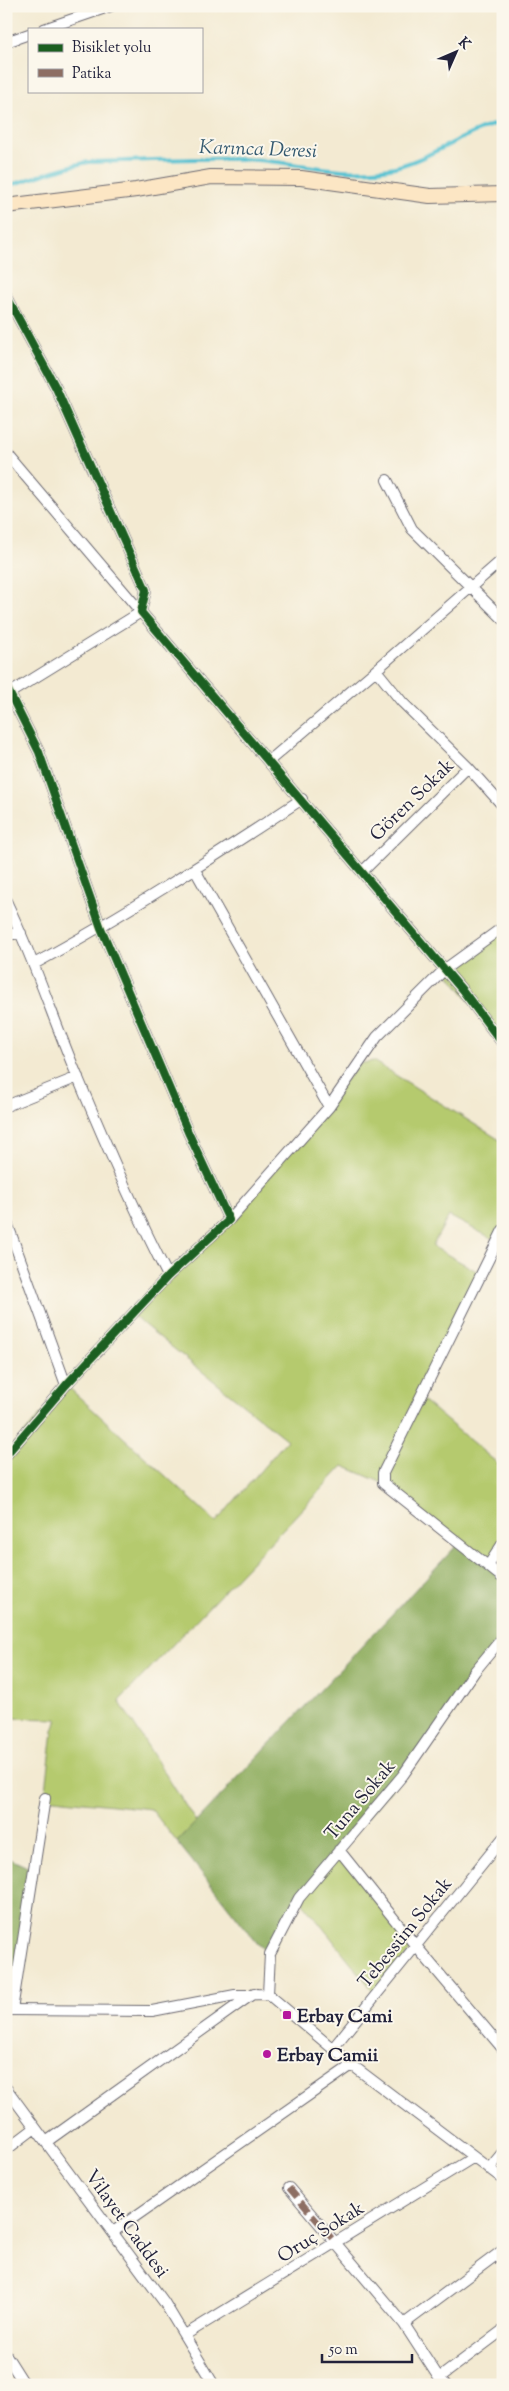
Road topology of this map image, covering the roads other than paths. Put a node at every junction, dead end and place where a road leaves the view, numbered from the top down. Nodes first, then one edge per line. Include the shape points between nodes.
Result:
1 (111, 6) edge
2 (47, 28) edge
3 (28, 34) edge
4 (6, 42) edge
5 (503, 194) edge
6 (6, 206) edge
7 (6, 295) edge
8 (6, 453) edge
9 (10, 464) edge
10 (387, 480) dead end
11 (503, 559) edge
12 (472, 586) junction
13 (141, 612) junction
14 (503, 619) edge
15 (376, 670) junction
16 (8, 689) edge
17 (269, 761) junction
18 (468, 767) junction
19 (302, 799) junction
20 (503, 806) edge
21 (195, 870) junction
22 (363, 871) junction
23 (6, 901) edge
24 (503, 927) edge
25 (101, 928) junction
26 (21, 933) junction
27 (6, 935) edge
28 (34, 964) junction
29 (445, 969) junction
30 (503, 1044) edge
31 (78, 1077) junction
32 (6, 1106) edge
33 (329, 1107) junction
34 (6, 1220) edge
35 (229, 1220) junction
36 (503, 1230) edge
37 (168, 1276) junction
38 (66, 1385) junction
39 (6, 1456) edge
40 (503, 1543) edge
41 (488, 1566) junction
42 (503, 1578) edge
43 (503, 1637) edge
44 (45, 1798) dead end
45 (501, 1843) edge
46 (339, 1850) junction
47 (415, 1945) junction
48 (254, 1993) junction
49 (268, 1994) junction
50 (9, 2010) edge
51 (333, 2048) junction
52 (503, 2050) edge
53 (352, 2065) junction
54 (6, 2088) edge
55 (35, 2128) junction
56 (46, 2142) junction
57 (6, 2150) edge
58 (503, 2152) edge
59 (474, 2157) junction
60 (489, 2169) junction
61 (503, 2179) edge
62 (288, 2188) dead end
63 (113, 2232) junction
64 (335, 2242) junction
65 (503, 2250) edge
66 (404, 2324) junction
67 (503, 2330) edge
68 (185, 2335) junction
69 (6, 2355) edge
70 (442, 2381) edge
71 (25, 2385) edge
72 (214, 2385) edge

1 - 2 street
3 - 4 street
5 - 6 street via 430,196 300,178 212,177
7 - 13 street via 56,388 146,590
8 - 9 street
9 - 13 street
10 - 12 street via 412,529
11 - 12 street
12 - 14 street
12 - 15 street
13 - 16 street
13 - 17 street
15 - 17 street
15 - 18 street via 402,702
16 - 25 street via 39,752
17 - 19 street
18 - 20 street, Gören Sokak
18 - 22 street, Gören Sokak
19 - 21 street
19 - 22 street
21 - 25 street
21 - 33 street
22 - 29 street
23 - 26 street
24 - 29 street
25 - 28 street
25 - 35 street
26 - 27 street
26 - 28 street
28 - 31 street
29 - 30 street
29 - 33 street via 377,1037
31 - 32 street
31 - 37 street
33 - 35 street
34 - 38 street
35 - 37 street
36 - 41 street via 383,1473 383,1484
37 - 38 street
38 - 39 street
40 - 41 street
41 - 42 street
43 - 46 street, Tuna Sokak via 475,1671 403,1775
44 - 50 street
45 - 47 street, Tebessüm Sokak
46 - 47 street
46 - 49 street, Tuna Sokak via 299,1898 270,1954
47 - 51 street, Tebessüm Sokak
47 - 52 street
48 - 49 street
48 - 50 street via 152,2010
48 - 56 street
49 - 51 street
51 - 53 street
53 - 59 street
53 - 63 street
54 - 55 street, Vilayet Caddesi
55 - 56 street, Vilayet Caddesi
55 - 57 street
56 - 63 street, Vilayet Caddesi
58 - 60 street
59 - 60 street
59 - 64 street, Oruç Sokak
60 - 61 street
62 - 64 street
63 - 68 street, Vilayet Caddesi
64 - 66 street
64 - 68 street, Oruç Sokak
65 - 66 street
66 - 70 street
67 - 70 street
68 - 72 street, Vilayet Caddesi
69 - 71 street

